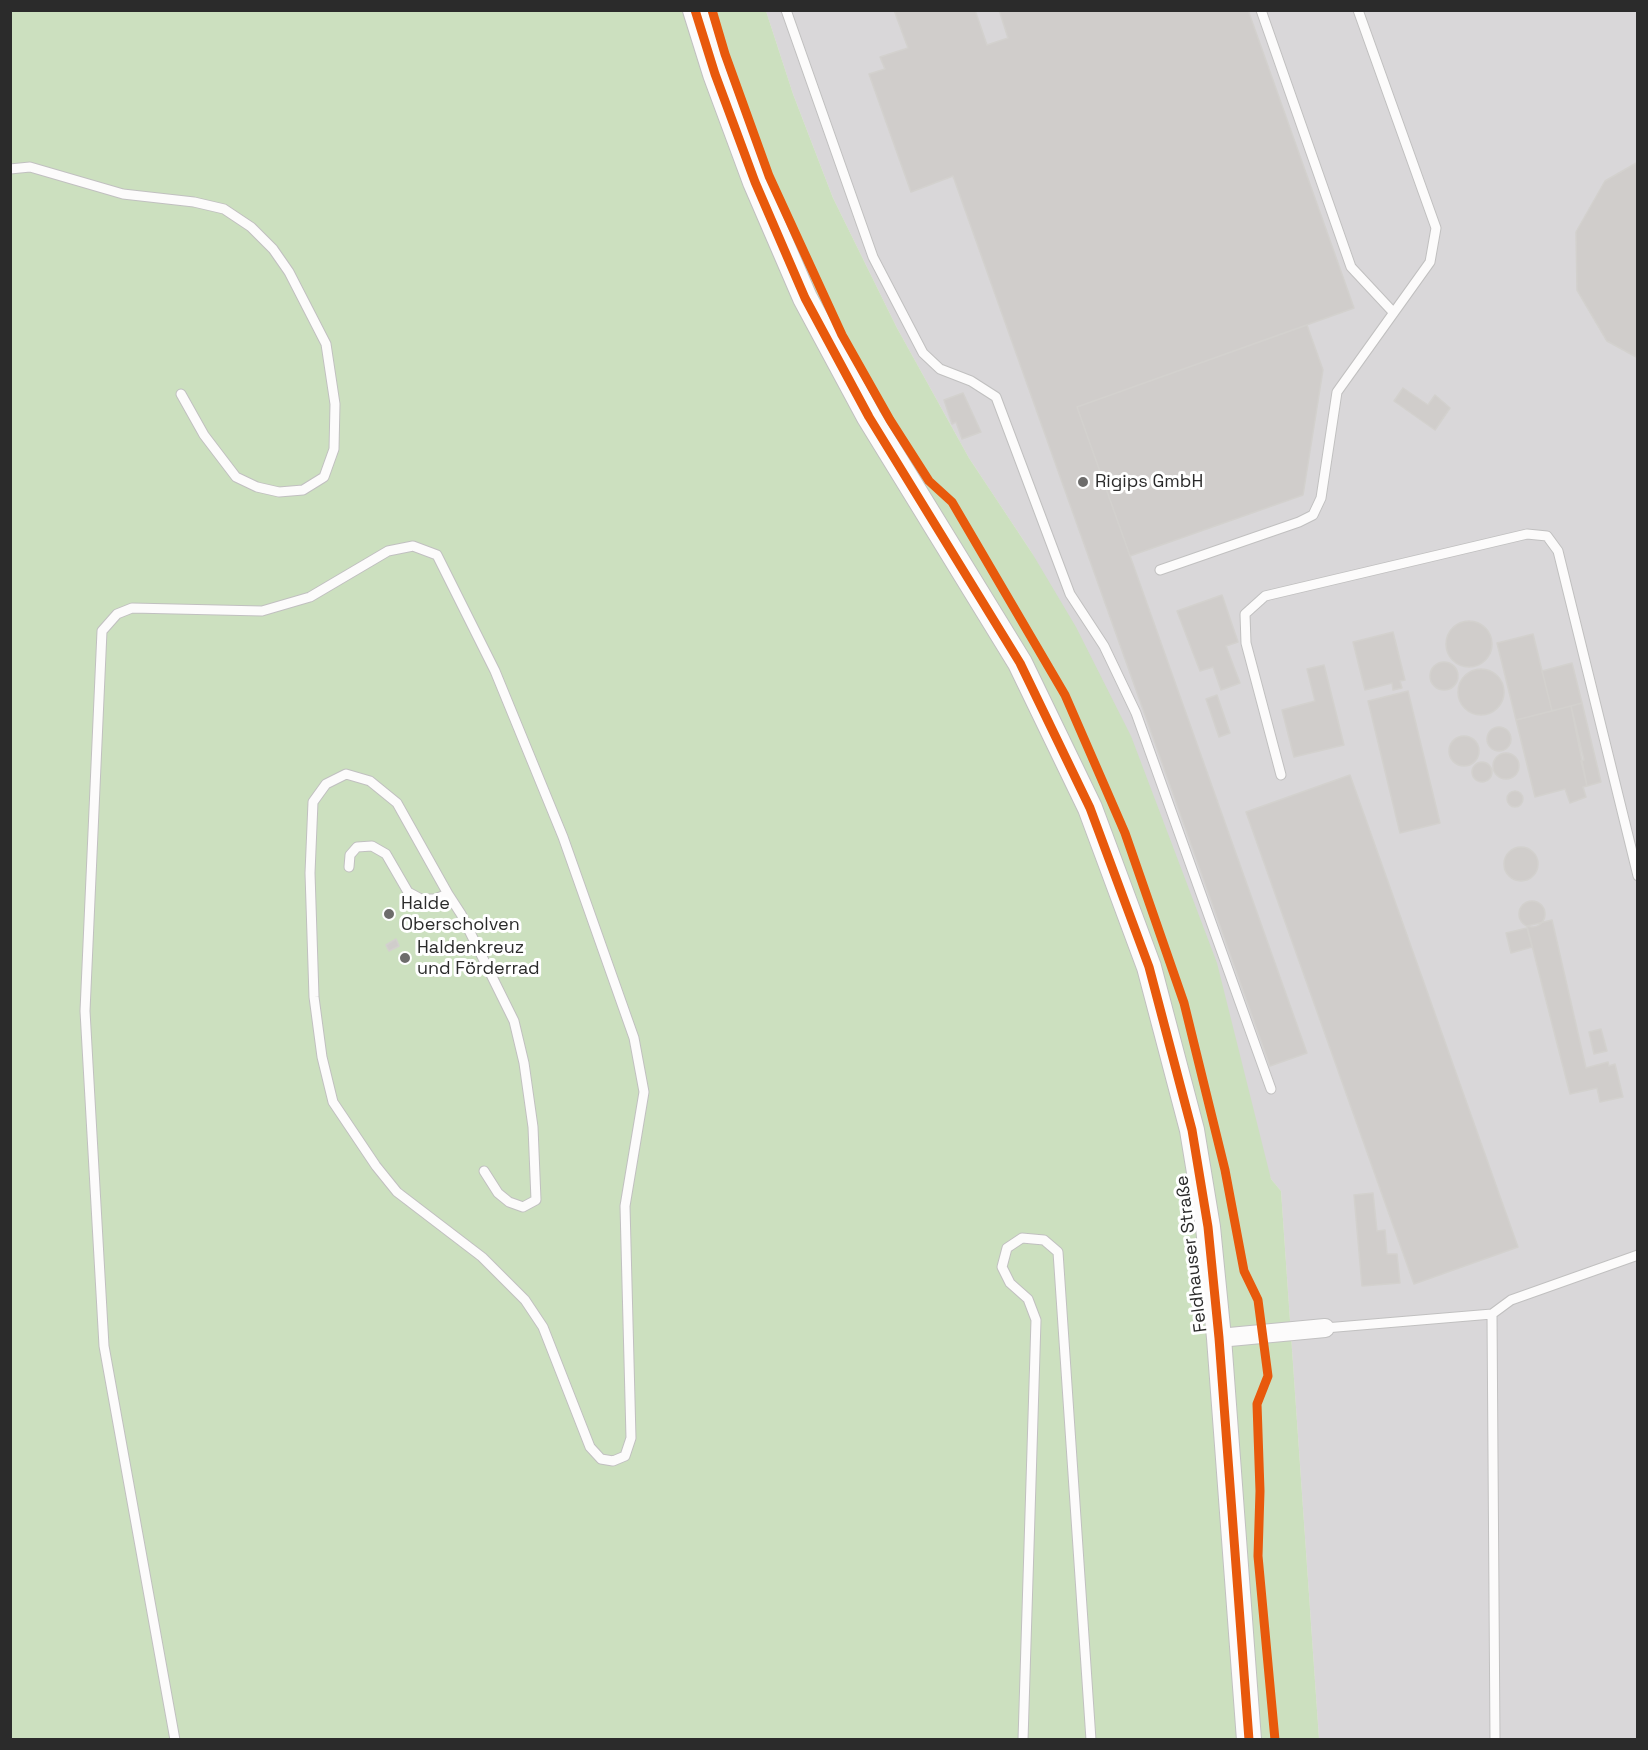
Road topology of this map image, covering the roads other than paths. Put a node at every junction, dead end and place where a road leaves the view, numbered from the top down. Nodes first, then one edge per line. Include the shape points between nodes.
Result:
1 (695, 10) edge
2 (786, 10) edge
3 (1261, 10) edge
4 (1358, 10) edge
5 (10, 169) edge
6 (1393, 312) junction
7 (181, 394) dead end
8 (1160, 570) dead end
9 (1281, 775) dead end
10 (349, 867) dead end
11 (1638, 876) edge
12 (448, 894) junction
13 (1271, 1089) dead end
14 (484, 1171) dead end
15 (1638, 1255) edge
16 (1492, 1314) junction
17 (1325, 1328) joint
18 (1219, 1338) junction
19 (175, 1740) edge
20 (1023, 1740) edge
21 (1091, 1740) edge
22 (1249, 1740) edge
23 (1495, 1740) edge

1 - 18 street, Feldhauser Straße via 755,182 805,298 869,417 1020,663 1090,808 1149,968 1192,1130 1208,1227
2 - 13 lane via 873,256 923,353 940,369 971,381 996,397 1070,594 1104,646 1136,712
3 - 6 lane via 1351,267
4 - 6 lane via 1436,228 1430,262
5 - 7 lane via 30,167 123,194 224,209 258,234 290,272 326,344 335,404 334,449 324,477 303,490 279,492 236,477 204,435
6 - 8 lane via 1337,392 1321,498 1313,515
9 - 11 lane via 1246,644 1245,614 1265,596 1527,534 1547,537 1558,551
10 - 12 lane via 350,855 357,847 372,846 386,854 408,892 421,899
12 - 14 lane via 514,1021 533,1127 536,1200 516,1206 498,1193
12 - 19 lane via 398,802 370,781 346,774 326,784 313,802 310,873 314,997 333,1102 397,1192 482,1257 525,1300 543,1327 590,1447 601,1459 613,1461 625,1456 631,1438 625,1206 644,1092 634,1038 563,837 495,671 437,555 412,546 388,550 310,597 262,611 132,608 117,614 102,631 85,1011 102,1323
15 - 16 lane via 1511,1300
16 - 17 lane
16 - 23 lane
17 - 18 street
18 - 22 street, Feldhauser Straße
20 - 21 lane via 1036,1320 1028,1299 1010,1283 1002,1267 1007,1248 1022,1238 1044,1240 1059,1252

